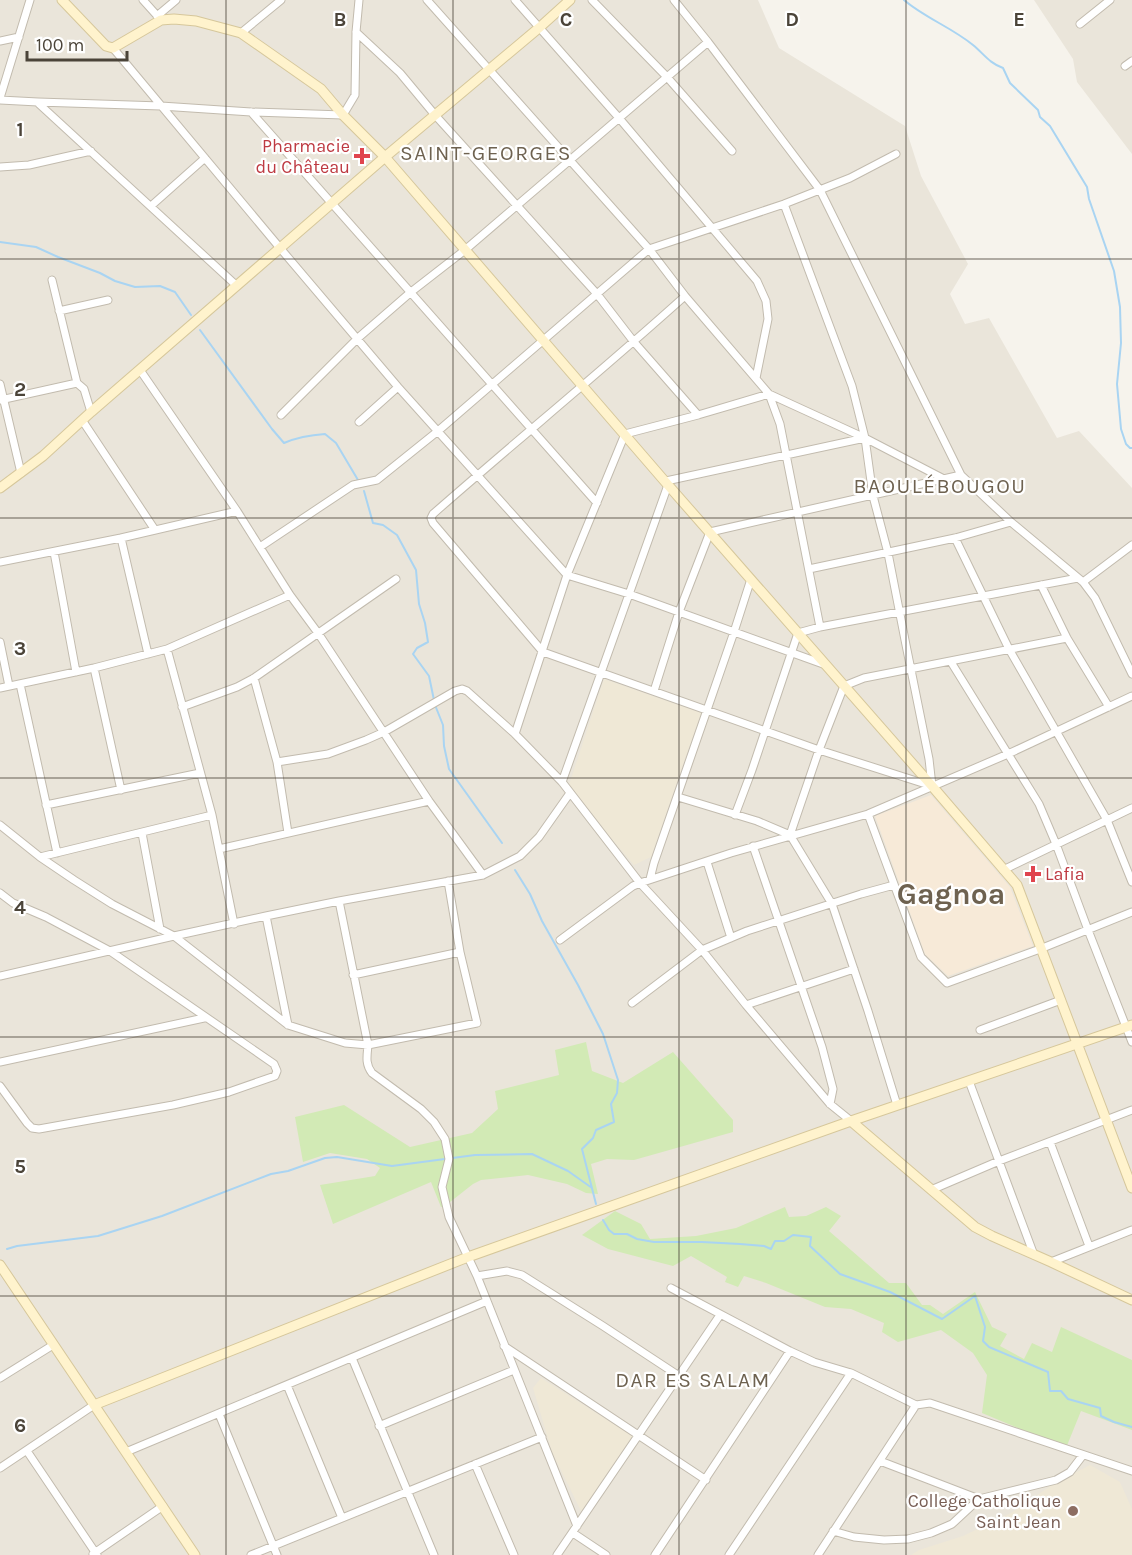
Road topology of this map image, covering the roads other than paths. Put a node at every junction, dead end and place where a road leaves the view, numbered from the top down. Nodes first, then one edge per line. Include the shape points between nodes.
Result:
1 (30, 0) edge
2 (62, 0) edge
3 (142, 0) edge
4 (176, 0) edge
5 (281, 0) edge
6 (359, 0) edge
7 (427, 0) edge
8 (515, 0) edge
9 (570, 0) edge
10 (592, 0) edge
11 (674, 0) edge
12 (1110, 0) edge
13 (159, 18) junction
14 (1080, 24) dead end
15 (540, 27) junction
16 (356, 32) junction
17 (241, 33) junction
18 (18, 37) junction
19 (0, 41) edge
20 (708, 42) junction
21 (113, 48) junction
22 (1132, 61) edge
23 (1125, 66) dead end
24 (489, 70) junction
25 (667, 77) junction
26 (0, 99) edge
27 (38, 102) junction
28 (161, 106) junction
29 (251, 112) junction
30 (343, 115) junction
31 (435, 115) junction
32 (619, 118) junction
33 (91, 151) junction
34 (732, 151) dead end
35 (896, 154) dead end
36 (385, 157) junction
37 (205, 158) junction
38 (570, 160) junction
39 (0, 167) edge
40 (820, 190) junction
41 (333, 204) junction
42 (784, 204) junction
43 (516, 205) junction
44 (152, 206) junction
45 (712, 228) junction
46 (280, 249) junction
47 (649, 249) junction
48 (465, 250) junction
49 (52, 280) dead end
50 (237, 286) junction
51 (411, 292) junction
52 (597, 294) junction
53 (686, 296) junction
54 (108, 300) dead end
55 (59, 311) junction
56 (358, 338) junction
57 (543, 339) junction
58 (634, 342) junction
59 (140, 370) junction
60 (756, 378) junction
61 (77, 383) junction
62 (0, 384) edge
63 (492, 384) junction
64 (582, 385) junction
65 (398, 387) junction
66 (769, 394) junction
67 (2, 400) edge
68 (91, 412) junction
69 (281, 415) dead end
70 (698, 416) junction
71 (82, 420) junction
72 (359, 422) dead end
73 (532, 429) junction
74 (438, 431) junction
75 (625, 434) junction
76 (865, 438) junction
77 (787, 455) junction
78 (21, 473) junction
79 (961, 475) junction
80 (477, 476) junction
81 (944, 479) junction
82 (667, 483) junction
83 (0, 488) edge
84 (873, 496) junction
85 (597, 502) junction
86 (237, 511) junction
87 (798, 513) junction
88 (1011, 522) junction
89 (155, 530) junction
90 (710, 532) junction
91 (121, 538) junction
92 (955, 538) junction
93 (1132, 545) edge
94 (260, 547) junction
95 (54, 552) junction
96 (888, 553) junction
97 (0, 562) edge
98 (809, 569) junction
99 (567, 575) junction
100 (396, 579) dead end
101 (751, 579) junction
102 (1081, 580) junction
103 (1041, 585) junction
104 (290, 594) junction
105 (629, 594) junction
106 (984, 596) junction
107 (679, 612) junction
108 (900, 613) junction
109 (820, 627) junction
110 (734, 632) junction
111 (318, 633) junction
112 (798, 633) junction
113 (1067, 638) junction
114 (0, 642) edge
115 (167, 648) junction
116 (1009, 650) junction
117 (543, 652) junction
118 (791, 652) junction
119 (148, 654) junction
120 (951, 662) junction
121 (825, 664) junction
122 (94, 668) junction
123 (911, 670) junction
124 (76, 672) junction
125 (601, 673) junction
126 (1132, 674) edge
127 (254, 678) junction
128 (20, 684) junction
129 (9, 686) junction
130 (844, 686) junction
131 (0, 688) edge
132 (654, 691) junction
133 (1132, 696) edge
134 (182, 707) junction
135 (1109, 707) junction
136 (707, 710) junction
137 (765, 730) junction
138 (384, 732) junction
139 (1056, 732) junction
140 (514, 734) junction
141 (819, 750) junction
142 (1008, 754) junction
143 (277, 762) junction
144 (200, 773) junction
145 (562, 782) junction
146 (932, 786) junction
147 (120, 790) junction
148 (570, 792) junction
149 (678, 796) junction
150 (429, 801) junction
151 (46, 805) junction
152 (1132, 808) edge
153 (868, 813) junction
154 (212, 815) junction
155 (735, 815) junction
156 (1107, 820) junction
157 (0, 825) edge
158 (141, 833) junction
159 (288, 833) junction
160 (790, 835) junction
161 (1056, 844) junction
162 (753, 846) junction
163 (219, 849) junction
164 (57, 853) junction
165 (40, 857) junction
166 (706, 862) junction
167 (1003, 870) junction
168 (483, 875) junction
169 (650, 879) junction
170 (448, 881) junction
171 (1132, 882) edge
172 (640, 883) junction
173 (894, 885) junction
174 (1, 896) edge
175 (339, 901) junction
176 (832, 904) junction
177 (1132, 912) edge
178 (266, 916) junction
179 (779, 921) junction
180 (234, 924) junction
181 (160, 929) junction
182 (1088, 930) junction
183 (174, 936) junction
184 (731, 938) junction
185 (560, 940) dead end
186 (1040, 949) junction
187 (702, 950) junction
188 (110, 951) junction
189 (460, 952) junction
190 (854, 969) junction
191 (353, 975) junction
192 (0, 976) edge
193 (801, 986) junction
194 (1061, 1000) junction
195 (632, 1003) dead end
196 (746, 1005) junction
197 (204, 1018) junction
198 (288, 1025) junction
199 (1129, 1026) edge
200 (980, 1030) dead end
201 (1132, 1042) edge
202 (1076, 1044) junction
203 (368, 1045) junction
204 (0, 1062) edge
205 (969, 1081) junction
206 (0, 1086) edge
207 (830, 1104) junction
208 (897, 1105) junction
209 (1132, 1110) edge
210 (851, 1121) junction
211 (1107, 1121) junction
212 (1050, 1142) junction
213 (999, 1161) junction
214 (1132, 1188) edge
215 (931, 1190) junction
216 (1132, 1230) edge
217 (1089, 1246) junction
218 (1034, 1256) junction
219 (468, 1257) junction
220 (1051, 1262) junction
221 (0, 1265) edge
222 (477, 1276) junction
223 (671, 1288) dead end
224 (1132, 1300) edge
225 (487, 1301) junction
226 (720, 1315) junction
227 (53, 1346) junction
228 (504, 1346) junction
229 (790, 1352) junction
230 (352, 1358) junction
231 (514, 1370) junction
232 (851, 1373) junction
233 (679, 1376) junction
234 (0, 1378) edge
235 (287, 1385) junction
236 (94, 1405) junction
237 (916, 1405) junction
238 (219, 1414) junction
239 (379, 1426) junction
240 (639, 1436) junction
241 (542, 1437) junction
242 (27, 1451) junction
243 (126, 1452) junction
244 (1083, 1455) junction
245 (880, 1461) junction
246 (475, 1464) junction
247 (0, 1468) edge
248 (1132, 1471) edge
249 (706, 1480) junction
250 (407, 1492) junction
251 (979, 1498) junction
252 (163, 1506) junction
253 (342, 1518) junction
254 (578, 1526) junction
255 (833, 1531) junction
256 (573, 1533) junction
257 (273, 1546) junction
258 (94, 1554) edge
259 (195, 1555) edge
260 (251, 1555) edge
261 (277, 1555) edge
262 (434, 1555) edge
263 (514, 1555) edge
264 (558, 1555) edge
265 (606, 1555) edge
266 (655, 1555) edge
267 (729, 1555) edge
268 (818, 1555) edge

1 - 18 street
2 - 21 street via 106,46
3 - 13 street
4 - 13 street
5 - 17 street
6 - 16 street
7 - 24 street
8 - 15 street
9 - 15 street
10 - 25 street
11 - 20 street
12 - 14 street
13 - 17 street via 196,21
13 - 21 street
15 - 24 street
15 - 32 street
16 - 30 street via 355,95
16 - 31 street via 400,73
17 - 30 street via 321,89
18 - 19 street
18 - 26 street
20 - 25 street
20 - 40 street
21 - 28 street
22 - 23 street
24 - 31 street
24 - 38 street
25 - 32 street
25 - 34 street
26 - 27 street
27 - 28 street
27 - 33 street
28 - 29 street
28 - 37 street
29 - 30 street
29 - 41 street
30 - 36 street
31 - 36 street
31 - 43 street
32 - 38 street
32 - 45 street
33 - 39 street via 29,165
33 - 44 street
35 - 40 street
36 - 41 street
36 - 48 street
37 - 44 street
37 - 46 street
38 - 43 street
38 - 47 street
40 - 42 street
40 - 79 street
41 - 46 street
41 - 51 street
42 - 45 street
42 - 76 street via 852,386
43 - 48 street
43 - 52 street
44 - 50 street
45 - 47 street
45 - 60 street via 757,281 766,301 768,319
46 - 50 street
46 - 56 street
47 - 52 street
47 - 53 street
48 - 51 street
48 - 57 street
49 - 55 street
50 - 59 street
51 - 56 street
51 - 63 street
52 - 57 street
52 - 58 street
53 - 58 street
53 - 60 street
54 - 55 street
55 - 61 street
56 - 65 street
56 - 69 street
57 - 63 street
57 - 64 street
58 - 64 street
58 - 70 street
59 - 68 street
59 - 86 street
60 - 66 street
61 - 67 street
61 - 68 street via 84,389
62 - 67 street
63 - 73 street
63 - 74 street
64 - 73 street
64 - 75 street
65 - 72 street
65 - 74 street
66 - 70 street
66 - 76 street
66 - 77 street
67 - 78 street
68 - 71 street
70 - 75 street
71 - 78 street
71 - 89 street
73 - 80 street
73 - 85 street
74 - 80 street
74 - 94 street via 377,480 353,485
75 - 82 street
75 - 85 street
76 - 77 street
76 - 81 street
76 - 84 street
77 - 82 street
77 - 87 street
78 - 83 street
79 - 81 street
79 - 88 street
80 - 99 street
80 - 117 street via 431,518
81 - 84 street
82 - 90 street
82 - 105 street
84 - 87 street
84 - 96 street
85 - 99 street
86 - 89 street
86 - 94 street
87 - 90 street
87 - 98 street
88 - 92 street
88 - 102 street
89 - 91 street
90 - 101 street
90 - 107 street
91 - 95 street
91 - 119 street
92 - 96 street
92 - 106 street
93 - 102 street
94 - 104 street
95 - 97 street
95 - 124 street
96 - 98 street
96 - 108 street
98 - 109 street
99 - 105 street
99 - 117 street
100 - 111 street
101 - 110 street
101 - 112 street
102 - 103 street
102 - 126 street via 1095,598
103 - 106 street
103 - 113 street
104 - 111 street
104 - 115 street
105 - 107 street
105 - 125 street
106 - 108 street
106 - 116 street
107 - 110 street
107 - 132 street
108 - 109 street
108 - 123 street
109 - 112 street
110 - 118 street
110 - 136 street
111 - 127 street
111 - 138 street
112 - 118 street
112 - 121 street
113 - 116 street
113 - 135 street
114 - 129 street
115 - 119 street
115 - 134 street
116 - 120 street
116 - 139 street
117 - 125 street
117 - 140 street
118 - 121 street
118 - 137 street
119 - 122 street
120 - 123 street
120 - 142 street
121 - 130 street
122 - 124 street
122 - 147 street
123 - 130 street via 864,678
123 - 146 street
124 - 128 street
125 - 132 street
125 - 145 street
127 - 134 street
127 - 143 street
128 - 129 street
128 - 151 street
129 - 131 street
130 - 141 street
130 - 146 street
132 - 136 street
133 - 135 street
134 - 144 street
135 - 139 street
136 - 137 street
136 - 149 street
137 - 141 street
137 - 155 street
138 - 140 street via 462,689
138 - 143 street via 328,754
138 - 150 street
139 - 142 street
139 - 156 street
140 - 145 street
141 - 146 street
141 - 160 street
142 - 146 street
142 - 161 street via 1039,804
143 - 159 street
144 - 147 street
144 - 154 street
145 - 148 street
146 - 153 street
146 - 167 street
147 - 151 street
148 - 168 street via 539,837 520,856
148 - 172 street
149 - 155 street
149 - 169 street
150 - 159 street
150 - 168 street
151 - 164 street
152 - 156 street
153 - 160 street
153 - 173 street
154 - 158 street
154 - 163 street
155 - 160 street
156 - 161 street
156 - 171 street
157 - 165 street
158 - 164 street
158 - 181 street
159 - 163 street
160 - 162 street
160 - 176 street
161 - 167 street
161 - 182 street
162 - 166 street
162 - 179 street
163 - 180 street
164 - 165 street
165 - 181 street via 112,904
166 - 169 street
166 - 184 street
167 - 186 street via 1017,885
168 - 170 street
169 - 172 street
170 - 175 street
170 - 189 street
172 - 185 street
172 - 187 street
173 - 176 street
173 - 186 street via 921,957 947,983
174 - 188 street
175 - 178 street
175 - 191 street
176 - 179 street
176 - 190 street
177 - 182 street
178 - 180 street
178 - 198 street
179 - 184 street
179 - 193 street
180 - 183 street
181 - 183 street
182 - 186 street
182 - 199 street
183 - 188 street
183 - 198 street
184 - 187 street
186 - 194 street
187 - 195 street
187 - 196 street
188 - 192 street
188 - 197 street
189 - 191 street
189 - 203 street via 477,1023
190 - 193 street
190 - 208 street
191 - 203 street
193 - 196 street
193 - 207 street via 833,1089
194 - 200 street
194 - 202 street
196 - 207 street
197 - 204 street
197 - 206 street via 274,1064 275,1076 173,1105 39,1129 32,1128
198 - 203 street via 345,1043
199 - 201 street
199 - 202 street
202 - 205 street
202 - 211 street
203 - 219 street via 366,1059 372,1073 422,1108 445,1139 449,1159 442,1187 453,1228
205 - 208 street
205 - 213 street
207 - 210 street
208 - 210 street
209 - 211 street
210 - 215 street
210 - 219 street
211 - 212 street
211 - 214 street
212 - 213 street
212 - 217 street
213 - 215 street
213 - 218 street
215 - 218 street via 975,1227
216 - 217 street
217 - 220 street
218 - 220 street
219 - 222 street
219 - 236 street
220 - 224 street
221 - 227 street
222 - 225 street
222 - 233 street via 507,1271 522,1275
223 - 226 street
225 - 228 street
225 - 230 street
226 - 229 street
226 - 233 street
227 - 234 street
227 - 236 street
228 - 231 street
228 - 240 street
229 - 232 street
229 - 249 street
230 - 235 street
230 - 239 street
231 - 239 street
231 - 241 street
232 - 237 street
232 - 267 street
233 - 240 street
235 - 238 street
235 - 253 street
236 - 242 street
236 - 243 street
237 - 244 street via 930,1403
237 - 245 street
238 - 243 street
238 - 257 street
239 - 250 street
240 - 249 street
240 - 254 street
241 - 246 street
241 - 254 street
242 - 247 street
242 - 258 street
243 - 252 street
244 - 248 street
244 - 251 street via 1070,1472 1056,1479
245 - 251 street
245 - 255 street
246 - 250 street
246 - 263 street
249 - 266 street
250 - 253 street
250 - 262 street
251 - 255 street via 952,1524 908,1539 854,1538
252 - 258 street
252 - 259 street
253 - 257 street
254 - 256 street
255 - 268 street
256 - 264 street
256 - 265 street
257 - 260 street
257 - 261 street

